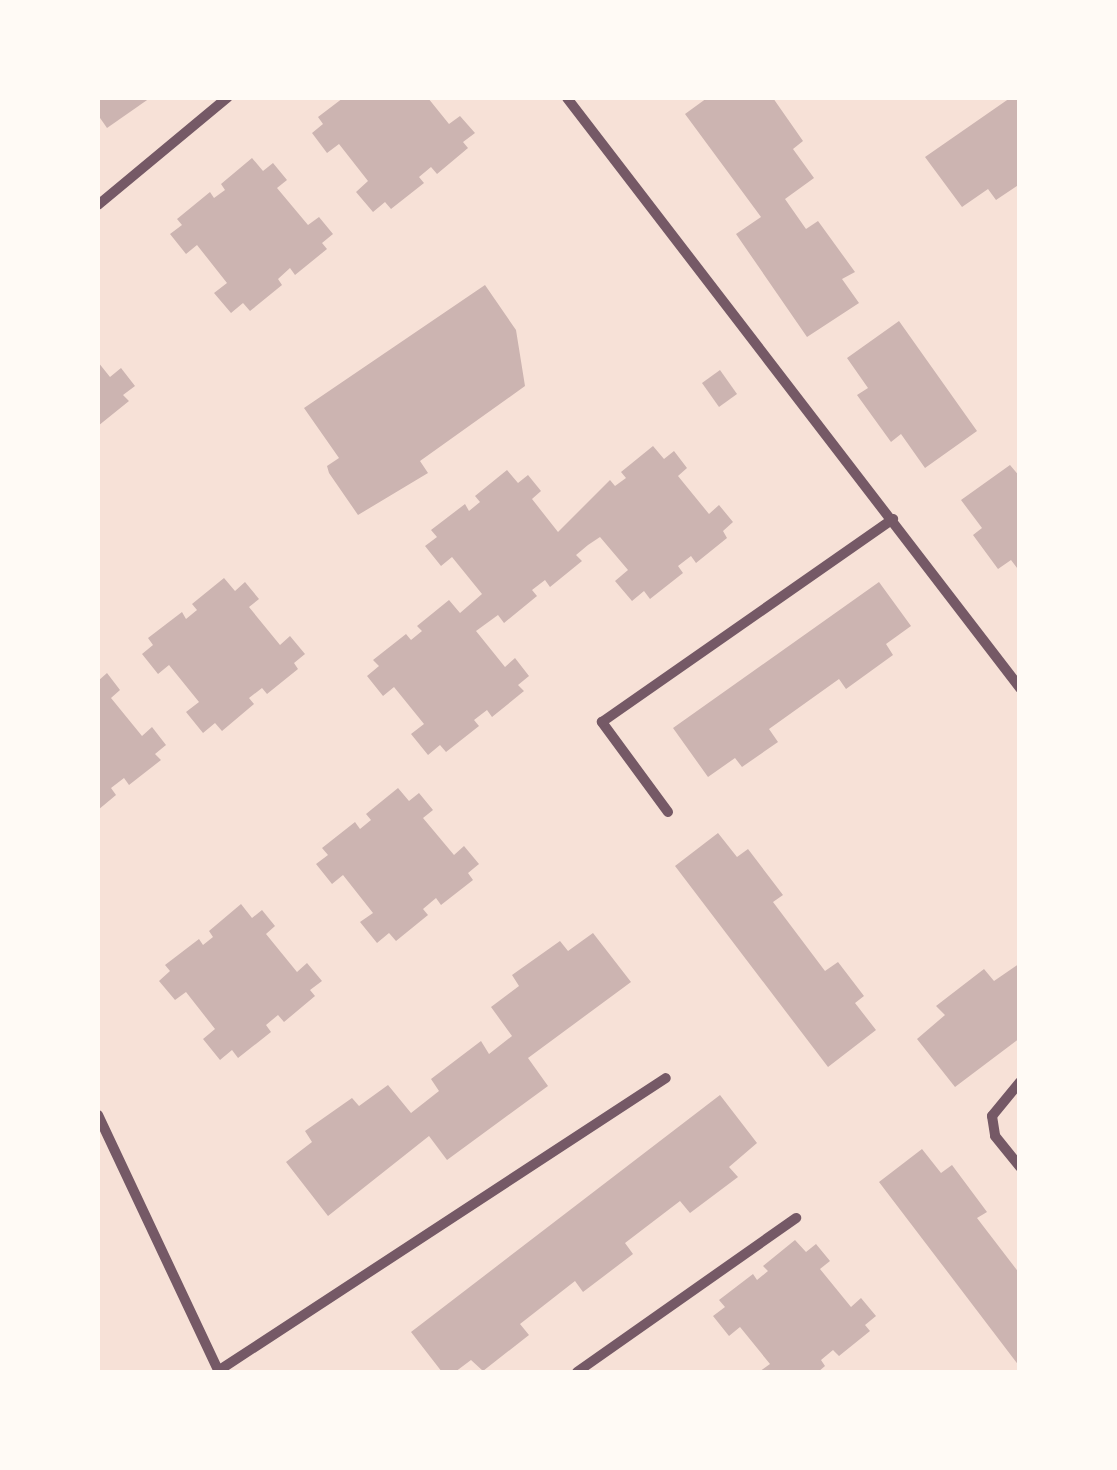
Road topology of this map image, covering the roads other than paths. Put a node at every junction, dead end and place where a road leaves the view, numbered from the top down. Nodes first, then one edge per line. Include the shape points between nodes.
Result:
1 (228, 98) edge
2 (568, 98) edge
3 (98, 206) edge
4 (893, 519) junction
5 (1020, 688) edge
6 (668, 812) dead end
7 (666, 1078) dead end
8 (1020, 1082) edge
9 (98, 1115) edge
10 (1020, 1167) edge
11 (796, 1218) dead end
12 (219, 1372) edge
13 (576, 1372) edge

1 - 3 street
2 - 4 street
4 - 5 street
4 - 6 street via 602,722
7 - 12 street
8 - 10 street via 992,1116 994,1136
9 - 12 street
11 - 13 street

